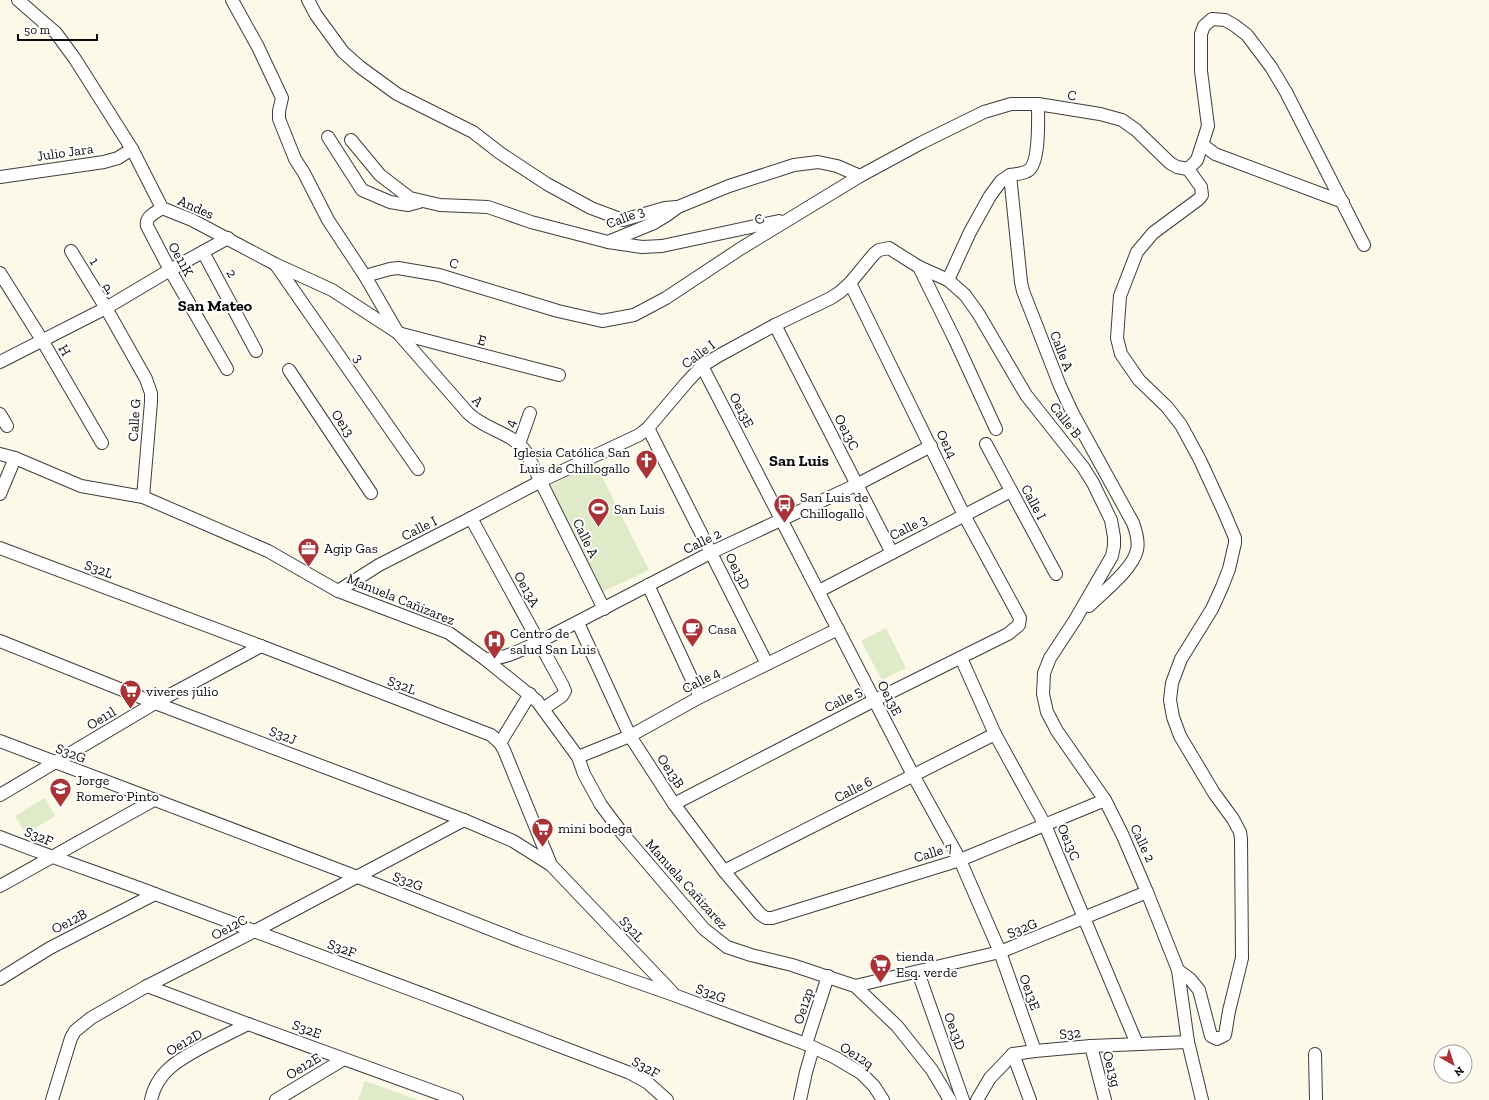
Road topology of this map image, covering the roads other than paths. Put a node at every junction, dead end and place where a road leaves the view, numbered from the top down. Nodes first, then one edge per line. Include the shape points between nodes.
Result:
1 (18, 0) edge
2 (232, 0) edge
3 (308, 0) edge
4 (1038, 104) junction
5 (328, 137) dead end
6 (351, 140) dead end
7 (1203, 145) junction
8 (132, 149) junction
9 (1188, 168) junction
10 (1, 174) edge
11 (1010, 175) junction
12 (860, 176) junction
13 (424, 201) junction
14 (1343, 202) junction
15 (678, 206) junction
16 (162, 208) junction
17 (790, 218) junction
18 (228, 238) junction
19 (608, 242) junction
20 (1364, 245) dead end
21 (72, 251) dead end
22 (203, 252) junction
23 (275, 264) junction
24 (919, 267) junction
25 (170, 270) junction
26 (0, 273) edge
27 (365, 276) junction
28 (948, 280) junction
29 (850, 283) junction
30 (106, 308) junction
31 (775, 325) junction
32 (398, 333) junction
33 (42, 340) junction
34 (256, 351) dead end
35 (0, 362) edge
36 (702, 366) junction
37 (227, 369) dead end
38 (289, 370) dead end
39 (559, 375) dead end
40 (530, 413) dead end
41 (0, 414) edge
42 (7, 426) dead end
43 (648, 428) junction
44 (996, 430) dead end
45 (102, 443) dead end
46 (519, 444) junction
47 (986, 444) dead end
48 (931, 446) junction
49 (0, 454) edge
50 (15, 458) junction
51 (418, 469) dead end
52 (541, 480) junction
53 (858, 484) junction
54 (1011, 491) junction
55 (371, 493) dead end
56 (0, 494) edge
57 (143, 497) junction
58 (964, 515) junction
59 (472, 518) junction
60 (781, 520) junction
61 (0, 548) edge
62 (712, 552) junction
63 (892, 553) junction
64 (1056, 574) dead end
65 (648, 585) junction
66 (338, 591) junction
67 (819, 591) junction
68 (604, 609) junction
69 (1020, 618) joint
70 (1075, 620) junction
71 (578, 623) junction
72 (838, 629) junction
73 (0, 641) edge
74 (539, 642) junction
75 (261, 646) junction
76 (485, 658) junction
77 (961, 658) junction
78 (767, 664) junction
79 (530, 694) junction
80 (700, 697) junction
81 (875, 700) junction
82 (156, 703) junction
83 (543, 709) junction
84 (995, 734) junction
85 (630, 736) junction
86 (0, 741) edge
87 (500, 743) junction
88 (578, 757) junction
89 (56, 763) junction
90 (913, 775) junction
91 (0, 796) edge
92 (154, 800) junction
93 (1105, 800) junction
94 (674, 804) junction
95 (464, 820) junction
96 (1045, 825) junction
97 (0, 837) edge
98 (52, 858) junction
99 (960, 860) junction
100 (551, 865) junction
101 (724, 871) junction
102 (355, 876) junction
103 (0, 886) edge
104 (1148, 892) junction
105 (155, 894) junction
106 (766, 918) joint
107 (1085, 918) junction
108 (253, 932) junction
109 (1000, 952) junction
110 (1178, 970) junction
111 (918, 972) junction
112 (828, 976) junction
113 (0, 979) edge
114 (147, 986) junction
115 (855, 986) junction
116 (674, 995) junction
117 (248, 1024) junction
118 (1188, 1042) junction
119 (1137, 1044) junction
120 (810, 1046) junction
121 (1091, 1046) junction
122 (1035, 1050) junction
123 (1013, 1054) junction
124 (1315, 1054) dead end
125 (344, 1059) junction
126 (52, 1100) edge
127 (151, 1100) edge
128 (276, 1100) edge
129 (457, 1100) edge
130 (667, 1100) edge
131 (800, 1100) edge
132 (883, 1100) edge
133 (950, 1100) edge
134 (963, 1100) edge
135 (977, 1100) edge
136 (1030, 1100) edge
137 (1105, 1100) edge
138 (1202, 1100) edge
139 (1316, 1100) edge

1 - 8 street, Andes via 48,24 65,44
2 - 27 street via 258,46 282,98 279,119 295,159 328,220
3 - 15 street via 343,52 360,67 397,94 473,132 546,184 591,208 623,220
4 - 9 street, C via 1122,120 1170,163
4 - 11 street via 1038,131 1033,164 1027,172
4 - 12 street, C via 1011,104 984,112
5 - 13 street via 362,190 390,202 408,205
6 - 13 street, Calle 3 via 380,176 410,198
7 - 9 street via 1198,160
7 - 14 street via 1215,154
7 - 14 street via 1208,126 1201,71 1201,34 1208,22 1218,19 1234,25 1247,35 1271,67
8 - 10 street, Julio Jara via 118,158 104,162
8 - 16 street, Andes
9 - 110 street via 1201,187 1202,195 1153,233 1137,252 1120,296 1117,338 1121,354 1139,380 1167,407 1180,424 1200,460 1235,543 1222,588 1181,659 1172,683 1170,700 1180,736 1240,832 1242,958 1225,1034 1217,1039 1211,1036 1199,990
11 - 28 street via 1001,181 990,196
11 - 70 street, Calle A via 1024,291 1060,386 1133,523 1138,540 1138,549 1128,568
12 - 15 street, Calle 3 via 837,166 818,162 794,165
12 - 17 street, C
13 - 19 street, Calle 3 via 440,205 488,207 531,222
14 - 20 street
15 - 19 street, Calle 3 via 654,223
16 - 18 street, Andes
16 - 25 street, Oe11K via 148,218 146,224
17 - 19 street via 662,246 642,247
17 - 27 street, C via 666,298 634,315 602,321 558,311 439,275 398,268
18 - 22 street, P
18 - 23 street, Andes
21 - 30 street, 1
22 - 25 street, P
22 - 34 street, 2
23 - 32 street, Andes via 332,290
23 - 51 street, 3
24 - 28 street, Calle B
24 - 29 street, Calle I via 892,249 884,248 874,254
24 - 44 street
25 - 30 street, P
25 - 37 street, Oe11K
26 - 33 street, H
27 - 32 street
28 - 70 street, Calle B via 969,300 1026,395 1083,467 1110,520 1114,537 1112,556
29 - 31 street, Calle I via 831,298
29 - 48 street, Oe14
30 - 33 street, P
30 - 57 street, Calle G via 151,393
31 - 36 street, Calle I
31 - 53 street, Oe13C
32 - 39 street, E
32 - 46 street, A via 473,418
33 - 35 street, P
33 - 45 street, H
36 - 43 street, Calle I
36 - 60 street, Oe13E
38 - 55 street, Oe13
40 - 46 street, 4
41 - 42 street
43 - 52 street, Calle I via 629,440
43 - 62 street, Oe13D
46 - 52 street, A
47 - 54 street, Calle I
48 - 53 street, Calle 2
48 - 58 street, Oe14
49 - 50 street, Manuela Cañizarez
50 - 56 street
50 - 57 street, Manuela Cañizarez via 81,486
52 - 59 street, Calle I
52 - 68 street, Calle A
53 - 60 street, Calle 2
53 - 63 street, Oe13C
54 - 58 street, Calle 3
54 - 64 street, Calle I
57 - 66 street, Manuela Cañizarez via 268,551
58 - 63 street, Calle 3
58 - 69 street, Oe14
59 - 66 street, Calle I via 380,565
59 - 74 street, Oe13A
60 - 62 street, Calle 2
60 - 67 street, Oe13E
61 - 75 street, S32L
62 - 65 street, Calle 2
62 - 78 street, Oe13D
63 - 67 street, Calle 3
65 - 68 street, Calle 2
65 - 80 street
66 - 76 street, Manuela Cañizarez via 449,634
67 - 72 street, Oe13E
68 - 71 street, Calle 2
69 - 77 street, Calle 5 via 1019,625 1013,631
70 - 93 street, Calle 2 via 1050,658 1044,673 1043,694 1047,712 1057,731
71 - 74 street, Calle 2
71 - 85 street, Oe13B
72 - 78 street, Calle 4
72 - 81 street, Oe13E
73 - 82 street, S32J
74 - 76 street, Calle 2 via 510,654
74 - 83 street, Oe13A via 565,691
75 - 82 street, Oe11l
75 - 87 street, S32L via 491,735
76 - 79 street, Manuela Cañizarez
77 - 81 street, Calle 5
77 - 84 street, Oe13C
78 - 80 street, Calle 4
79 - 83 street, Manuela Cañizarez
79 - 87 street
80 - 85 street, Calle 4
81 - 90 street, Oe13E
81 - 94 street, Calle 5
82 - 89 street, Oe11l
82 - 95 street, S32J
83 - 88 street, Manuela Cañizarez
84 - 90 street, Calle 6
84 - 96 street, Oe13C
85 - 88 street, Calle 4
85 - 94 street, Oe13B
86 - 89 street, S32G
87 - 100 street, S32L
88 - 112 street, Manuela Cañizarez via 593,791 622,833 704,929 727,947
89 - 91 street, Oe11l
89 - 92 street, S32G
90 - 99 street, Oe13E
90 - 101 street, Calle 6
92 - 98 street
92 - 102 street, S32G
93 - 96 street, Calle 7
93 - 104 street, Calle 2
94 - 101 street, Oe13B
95 - 100 street, S32J via 513,841
95 - 102 street, Oe12C
96 - 99 street, Calle 7
96 - 107 street, Oe13C
97 - 98 street, S32F
98 - 103 street
98 - 105 street, S32F
99 - 106 street, Calle 7
99 - 109 street, Oe13E
100 - 116 street, S32L
101 - 106 street, Oe13B
102 - 108 street, Oe12C
102 - 116 street, S32G via 520,941
104 - 107 street, S32G
104 - 110 street, Calle 2
105 - 108 street, S32F
105 - 113 street, Oe12B via 50,948
107 - 109 street, S32G
107 - 119 street, Oe13C
108 - 114 street, Oe12C
108 - 130 street, S32F via 630,1073 648,1083
109 - 111 street, S32G
109 - 122 street, Oe13E
110 - 118 street, Calle 2
111 - 115 street, S32G
111 - 134 street, Oe13D
112 - 115 street, Manuela Cañizarez
112 - 120 street, Oe12p
114 - 117 street, S32E
114 - 126 street, Oe12C via 91,1018 75,1031
115 - 133 street, Manuela Cañizarez via 897,1026 932,1070
116 - 120 street, S32G
117 - 125 street, S32E
117 - 127 street, Oe12D via 172,1065 155,1086
118 - 119 street, S32
118 - 138 street, Calle 2
119 - 121 street, S32
120 - 131 street, Oe12p
120 - 132 street, Oe12q via 834,1056 861,1073
121 - 122 street, S32
121 - 137 street, Oe13g
122 - 123 street, S32
123 - 135 street via 990,1078
123 - 136 street
124 - 139 street
125 - 128 street, Oe12E
125 - 129 street, S32E

